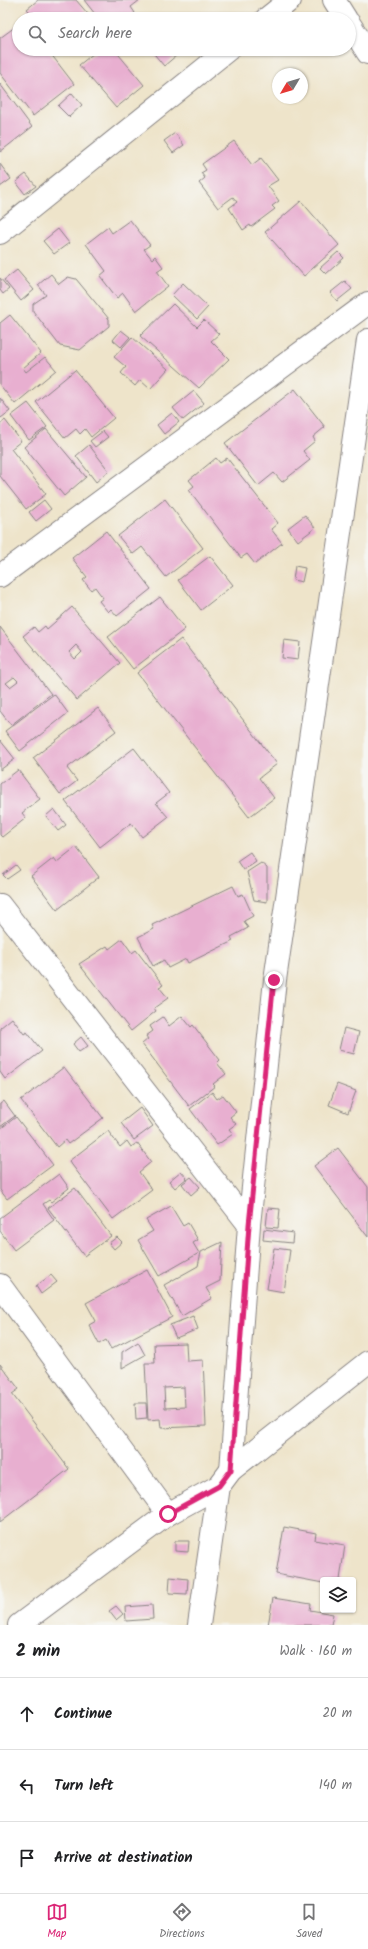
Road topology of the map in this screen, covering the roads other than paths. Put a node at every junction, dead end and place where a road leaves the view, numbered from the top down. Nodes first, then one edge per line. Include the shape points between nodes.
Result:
1 (290, 0) edge
2 (334, 0) edge
3 (275, 12) edge
4 (342, 12) edge
5 (356, 34) edge
6 (368, 53) edge
7 (220, 56) edge
8 (0, 233) edge
9 (368, 303) edge
10 (368, 340) edge
11 (362, 407) edge
12 (0, 576) edge
13 (0, 905) edge
14 (249, 1225) junction
15 (0, 1285) edge
16 (368, 1362) edge
17 (225, 1478) junction
18 (168, 1514) junction
19 (19, 1625) edge
20 (199, 1625) edge

1 - 3 street
2 - 4 street
5 - 6 street
7 - 8 street
9 - 12 street
10 - 11 street
11 - 14 street via 274,980
13 - 14 street
14 - 17 street
15 - 18 street
16 - 17 street
17 - 18 street
17 - 20 street
18 - 19 street

